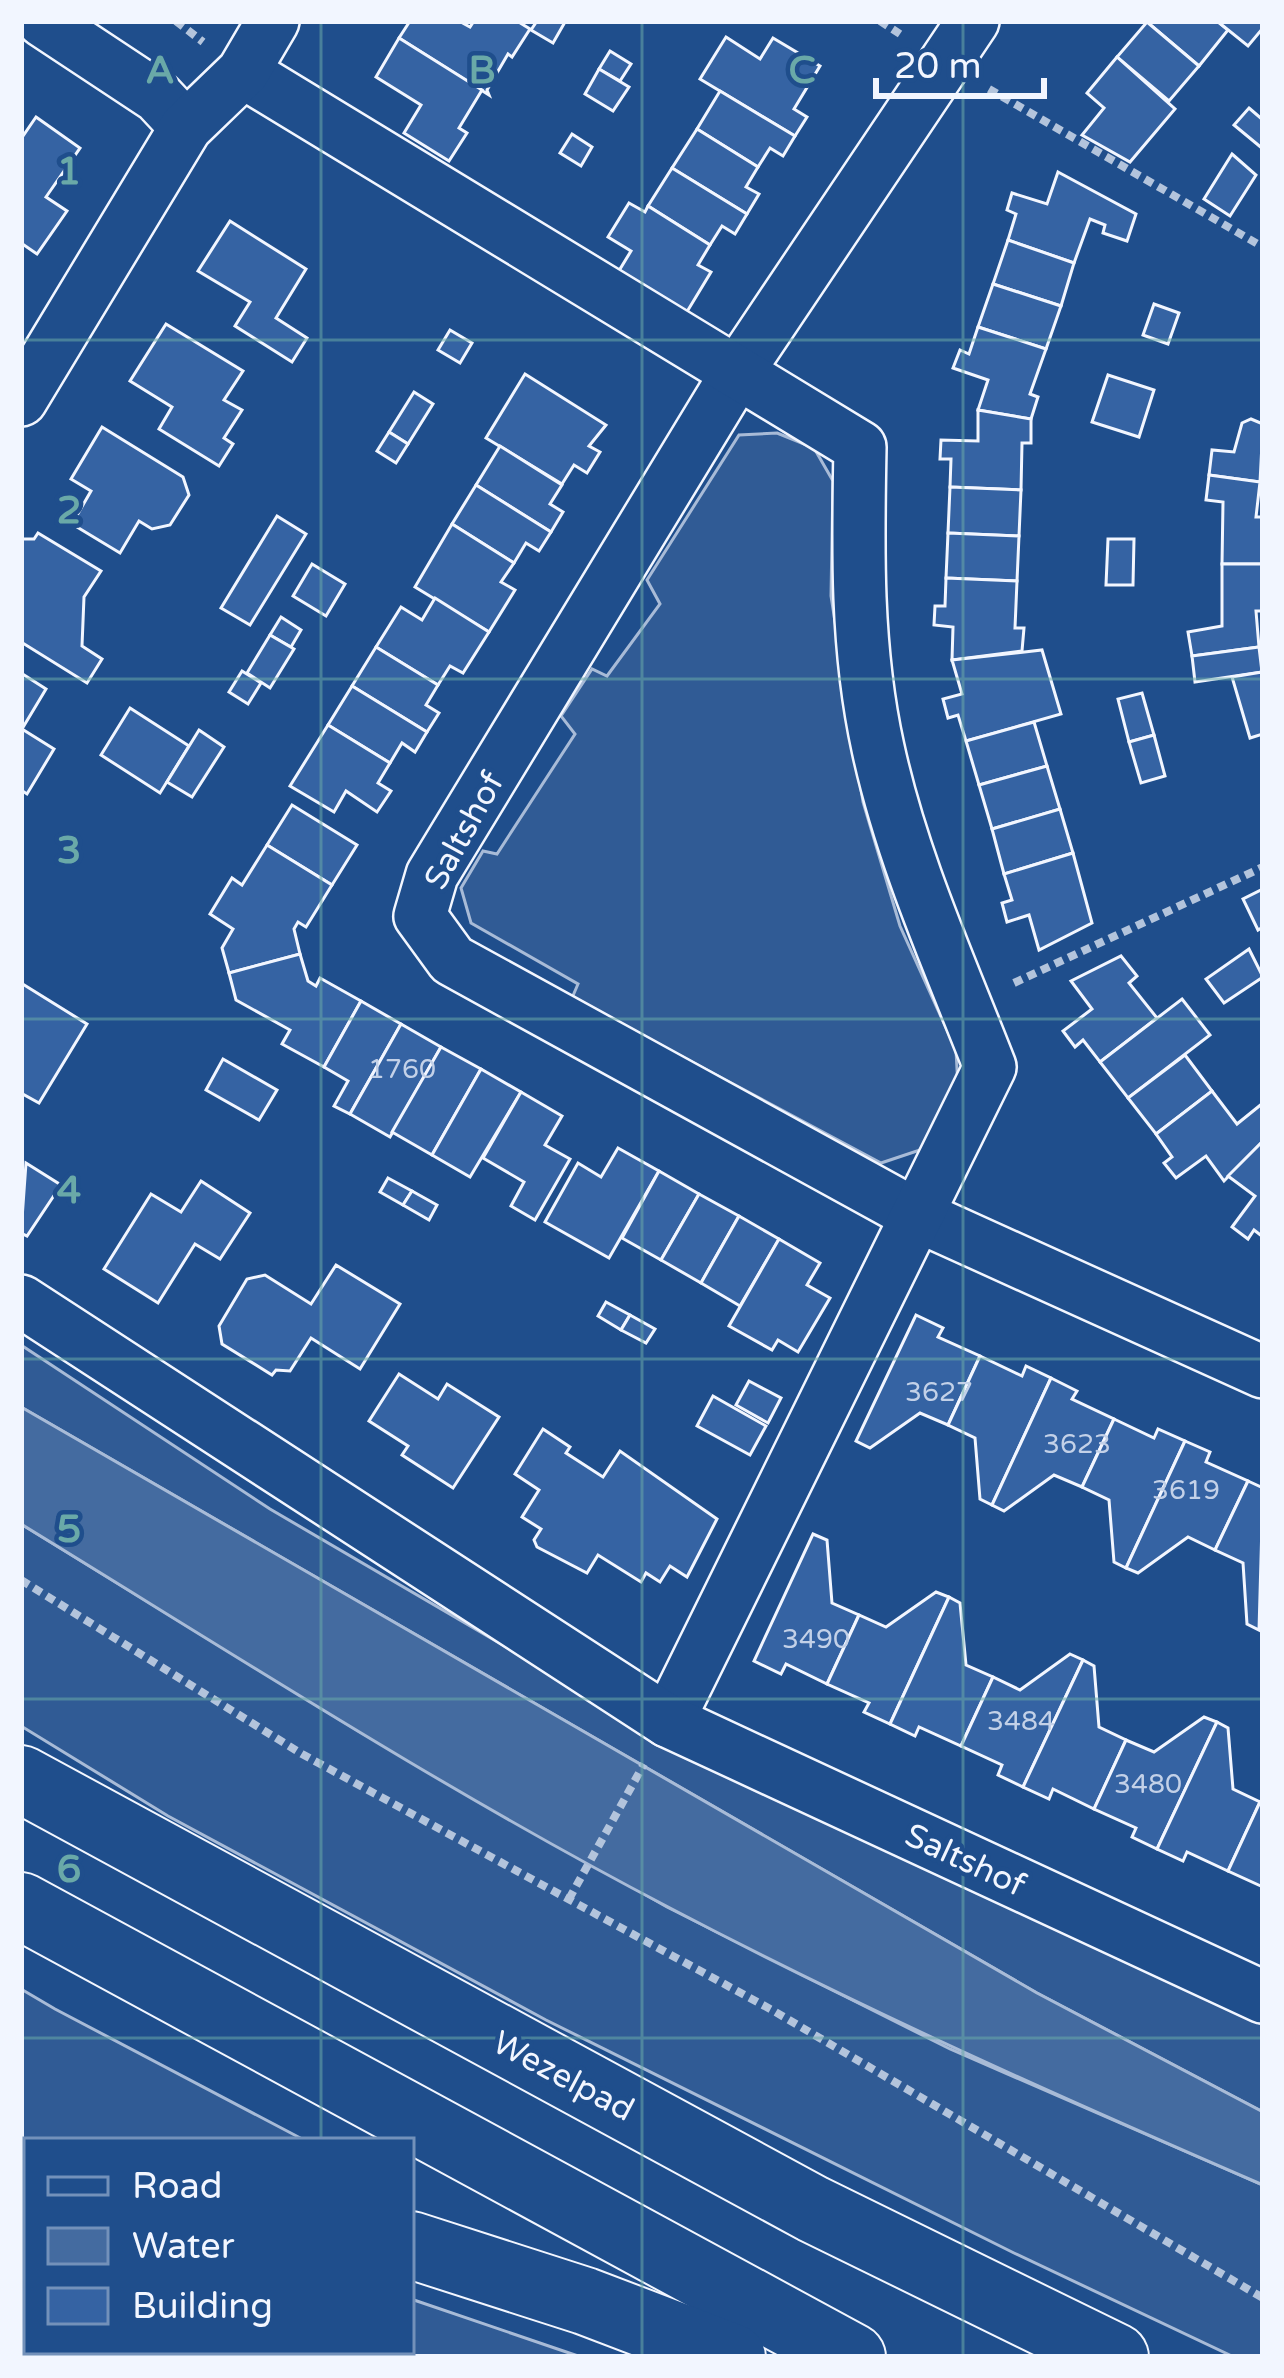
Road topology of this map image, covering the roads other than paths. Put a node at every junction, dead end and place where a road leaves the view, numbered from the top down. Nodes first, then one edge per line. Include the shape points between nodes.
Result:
1 (44, 21) edge
2 (274, 21) edge
3 (973, 21) edge
4 (243, 72) junction
5 (186, 127) junction
6 (738, 370) junction
7 (21, 400) edge
8 (916, 1215) junction
9 (21, 1301) edge
10 (1263, 1372) edge
11 (668, 1721) junction
12 (21, 1779) edge
13 (21, 1906) edge
14 (1263, 1996) edge
15 (414, 2246) edge
16 (732, 2357) edge
17 (852, 2357) edge
18 (1115, 2357) edge

1 - 5 street via 158,97
2 - 4 street
3 - 6 street, Saltshof
4 - 5 street
4 - 6 street
5 - 7 street
6 - 8 street via 860,447 857,596 877,746 914,880 990,1067
6 - 8 street, Saltshof via 432,875 420,916 452,960
8 - 10 street, Saltshof
8 - 11 street
9 - 11 street, Saltshof
11 - 14 street, Saltshof
12 - 18 highway, Wezelpad via 814,2210
13 - 17 highway
15 - 16 highway

